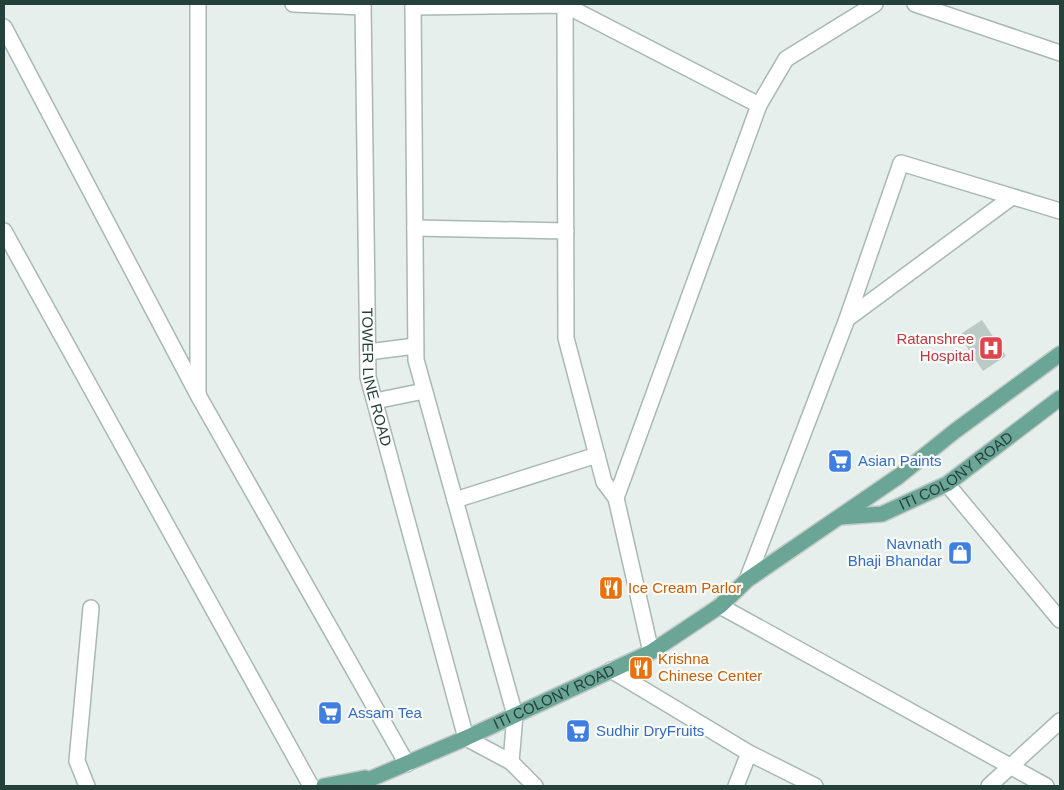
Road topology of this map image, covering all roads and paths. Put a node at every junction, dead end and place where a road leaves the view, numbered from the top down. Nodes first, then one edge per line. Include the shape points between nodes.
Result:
1 (198, 4) edge
2 (293, 4) edge
3 (875, 4) edge
4 (915, 4) edge
5 (565, 5) edge
6 (363, 6) edge
7 (413, 6) edge
8 (4, 27) edge
9 (1060, 53) edge
10 (760, 105) junction
11 (1012, 198) junction
12 (1060, 211) edge
13 (415, 228) junction
14 (4, 231) edge
15 (566, 232) junction
16 (847, 319) junction
17 (416, 346) junction
18 (368, 352) junction
19 (1060, 354) edge
20 (424, 391) junction
21 (198, 395) junction
22 (1060, 398) edge
23 (375, 401) junction
24 (597, 455) junction
25 (947, 484) junction
26 (616, 498) junction
27 (455, 500) junction
28 (839, 517) junction
29 (747, 580) junction
30 (720, 606) junction
31 (91, 608) dead end
32 (1060, 617) edge
33 (651, 652) junction
34 (611, 670) junction
35 (515, 715) junction
36 (1060, 721) edge
37 (466, 738) junction
38 (749, 753) junction
39 (511, 762) junction
40 (407, 764) junction
41 (1009, 766) junction
42 (381, 775) junction
43 (86, 786) edge
44 (311, 786) edge
45 (324, 786) edge
46 (354, 786) edge
47 (536, 786) edge
48 (736, 786) edge
49 (815, 786) edge
50 (989, 786) edge
51 (1046, 786) edge

1 - 21 street
2 - 6 street
3 - 10 street via 786,59
4 - 9 street
5 - 7 street
5 - 10 street
5 - 15 street
6 - 18 street, TOWER LINE ROAD
7 - 13 street
8 - 21 street
10 - 26 street
11 - 12 street
11 - 16 street
11 - 16 street via 901,163
13 - 15 street
13 - 17 street
14 - 44 street
15 - 24 street via 566,338
16 - 29 street
17 - 18 street
17 - 20 street
18 - 23 street, TOWER LINE ROAD via 368,377
19 - 28 main road, ITI COLONY ROAD via 899,476
20 - 23 street
20 - 27 street
21 - 40 street
22 - 25 main road, ITI COLONY ROAD
23 - 37 street, TOWER LINE ROAD
24 - 26 street via 604,482
24 - 27 street
25 - 28 main road, ITI COLONY ROAD via 882,514
25 - 32 street
26 - 33 street
27 - 35 street
28 - 29 main road, ITI COLONY ROAD
29 - 30 main road, ITI COLONY ROAD
30 - 33 main road, ITI COLONY ROAD
30 - 41 street
31 - 43 street via 77,761
33 - 34 main road, ITI COLONY ROAD
34 - 35 main road, ITI COLONY ROAD
34 - 38 street
35 - 37 main road, ITI COLONY ROAD
35 - 39 street
36 - 41 street
37 - 39 street
37 - 40 main road, ITI COLONY ROAD
38 - 48 street
38 - 49 street
39 - 47 street
40 - 42 main road, ITI COLONY ROAD
41 - 50 street
41 - 51 street
42 - 45 main road
42 - 46 main road, ITI COLONY ROAD

